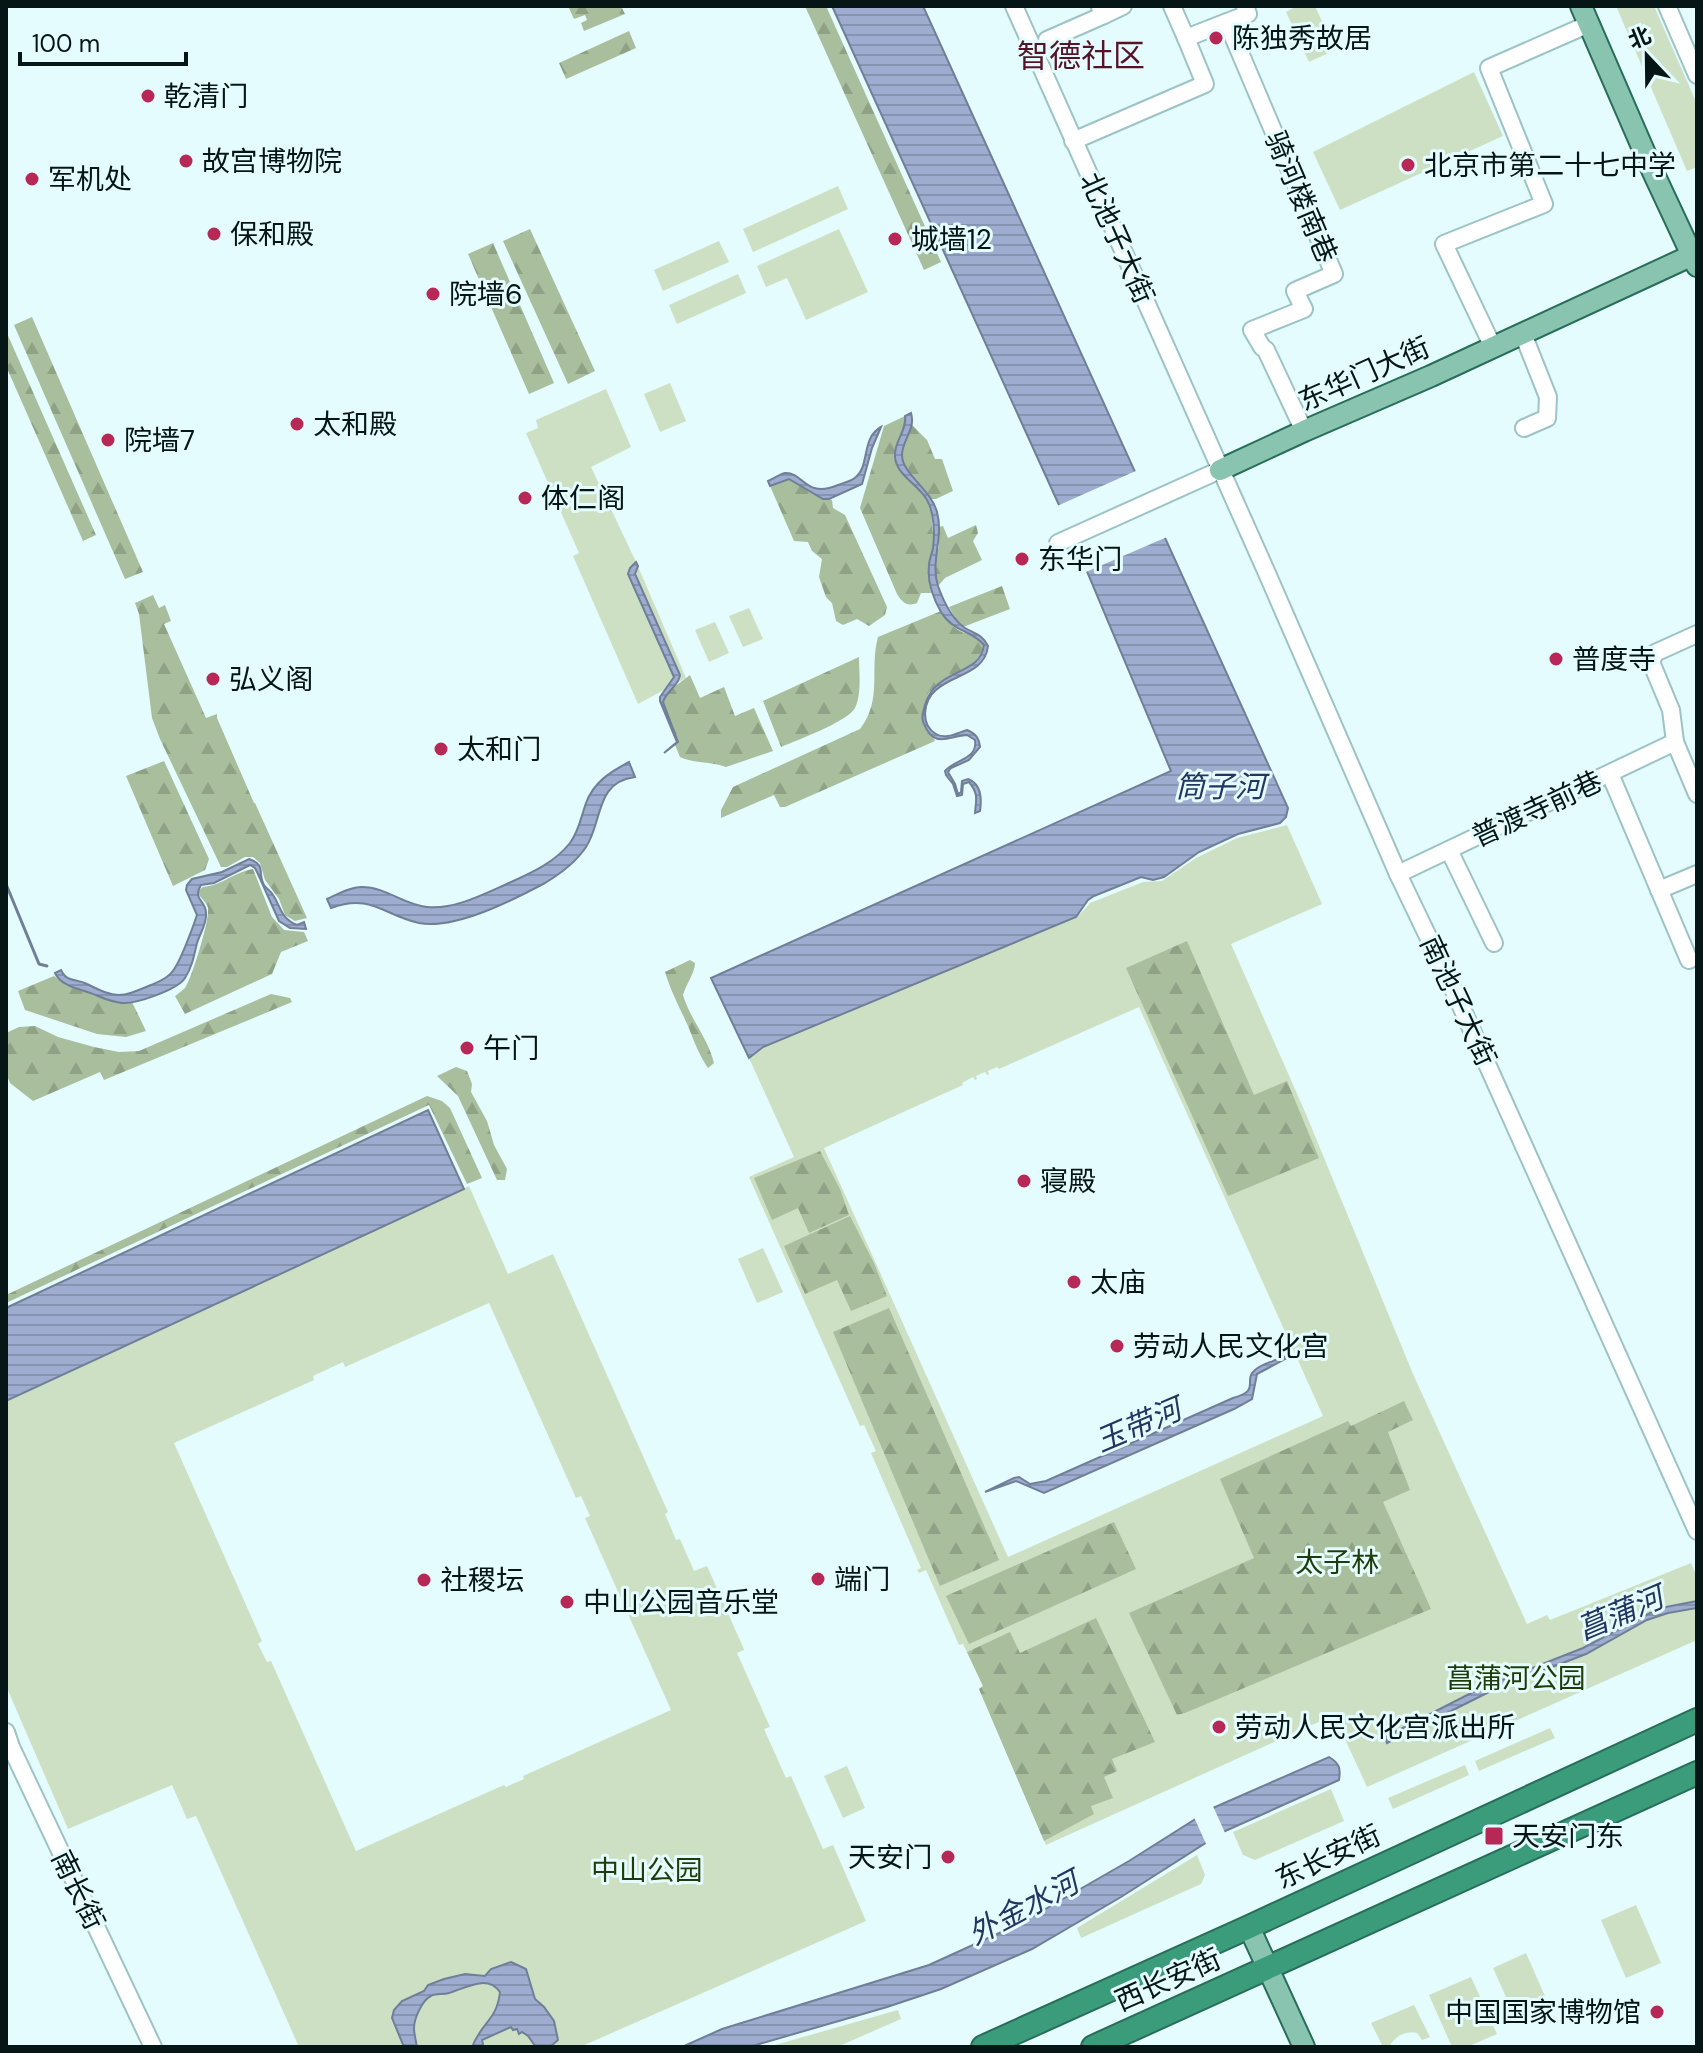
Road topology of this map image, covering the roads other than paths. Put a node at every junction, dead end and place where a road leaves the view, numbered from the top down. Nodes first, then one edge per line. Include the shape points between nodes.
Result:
1 (1014, 6) edge
2 (1123, 6) edge
3 (1172, 6) edge
4 (1245, 6) edge
5 (1667, 6) edge
6 (1102, 10) edge
7 (1585, 15) edge
8 (1227, 22) junction
9 (1186, 38) junction
10 (1047, 40) dead end
11 (1693, 53) edge
12 (1697, 75) edge
13 (1073, 141) junction
14 (1695, 258) edge
15 (1523, 334) junction
16 (1493, 347) junction
17 (1524, 428) dead end
18 (1304, 431) junction
19 (1220, 470) junction
20 (1064, 540) dead end
21 (1695, 640) edge
22 (1675, 742) junction
23 (1610, 774) junction
24 (1697, 794) edge
25 (1449, 850) junction
26 (1398, 874) junction
27 (1697, 874) edge
28 (1659, 890) junction
29 (1494, 943) dead end
30 (1689, 960) dead end
31 (1697, 1531) edge
32 (1697, 1720) edge
33 (6, 1732) edge
34 (1697, 1773) edge
35 (1249, 1927) junction
36 (1267, 1969) junction
37 (153, 2047) edge
38 (983, 2047) edge
39 (1093, 2047) edge
40 (1304, 2047) edge

1 - 13 street, 北池子大街
2 - 6 street
3 - 9 street
4 - 8 street via 1248,14
5 - 11 street
6 - 10 street
7 - 14 main road
7 - 16 street via 1489,68 1544,204 1444,244
8 - 9 street
8 - 18 street, 骑河楼南巷 via 1334,274 1295,291 1304,309 1252,330
9 - 13 street via 1205,84
11 - 12 street
13 - 19 street, 北池子大街
14 - 15 main road, 东华门大街
15 - 16 main road, 东华门大街
15 - 17 street via 1548,397 1547,418
16 - 18 main road, 东华门大街
18 - 19 main road, 东华门大街
19 - 20 street, 东华门大街
19 - 26 street, 南池子大街
21 - 22 street via 1655,653 1651,662 1671,710
22 - 23 street, 普渡寺前巷
22 - 24 street
23 - 25 street, 普渡寺前巷
23 - 28 street
25 - 26 street, 普渡寺前巷
25 - 29 street
26 - 31 street, 南池子大街
27 - 28 street
28 - 30 street
32 - 35 highway, 东长安街
33 - 37 street, 南长街
34 - 36 highway
35 - 36 main road
35 - 38 highway, 东长安街
36 - 39 highway, 西长安街
36 - 40 main road

